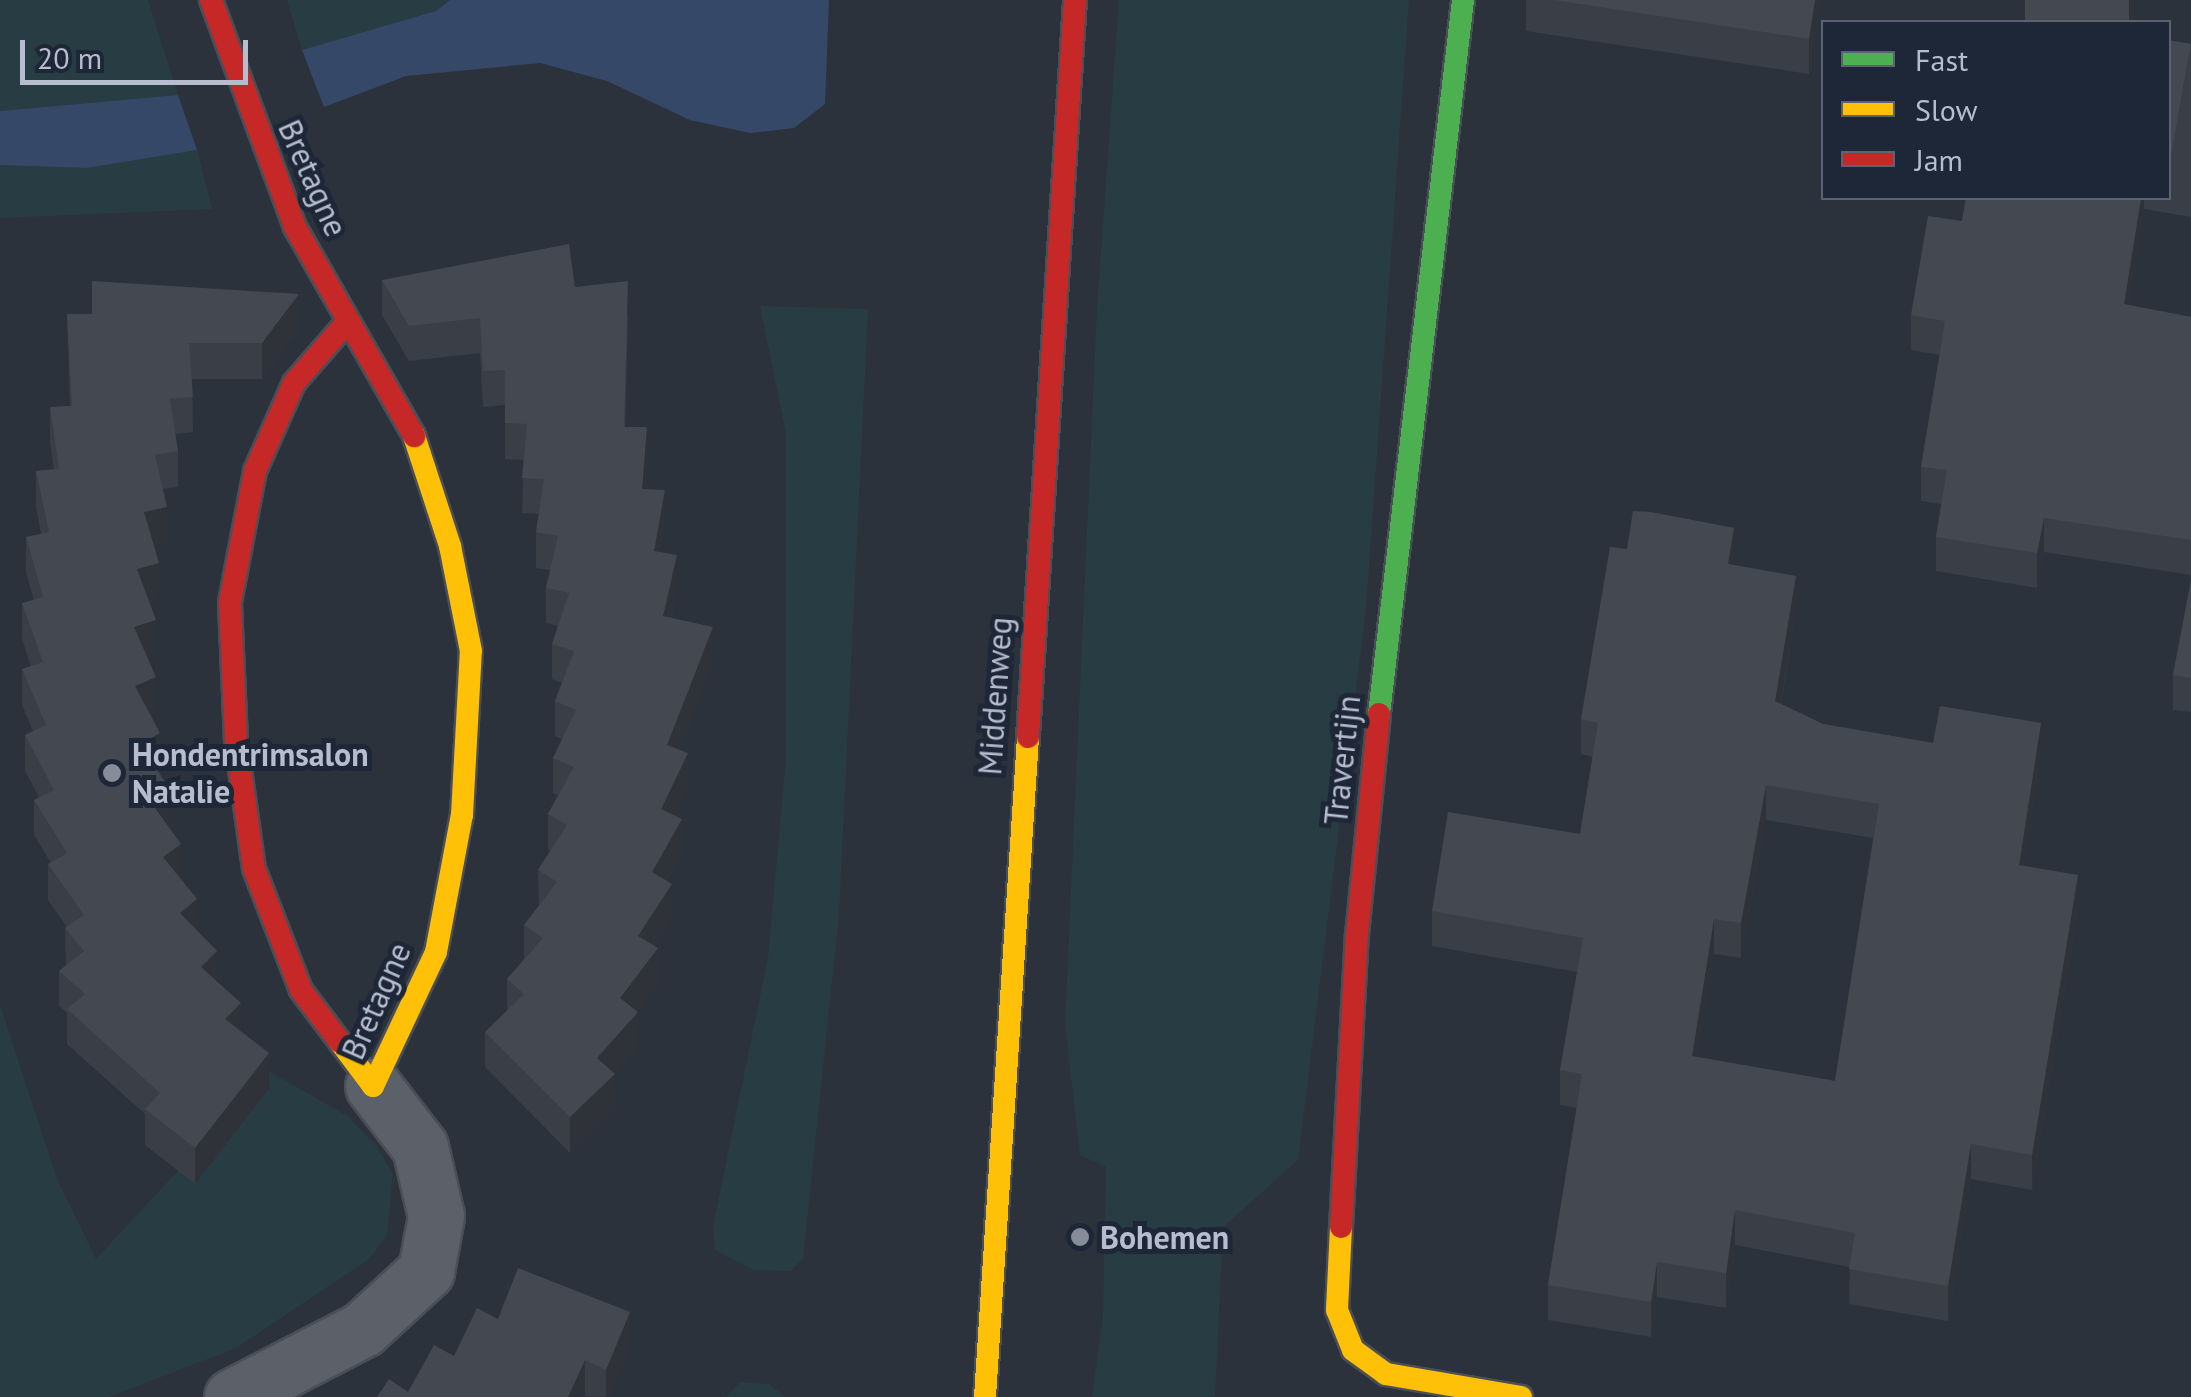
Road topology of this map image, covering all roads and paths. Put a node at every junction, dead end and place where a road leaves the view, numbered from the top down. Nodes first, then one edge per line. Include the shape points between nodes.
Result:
1 (211, 0) edge
2 (1075, 0) edge
3 (1463, 0) edge
4 (347, 322) junction
5 (373, 1086) junction
6 (232, 1397) edge
7 (985, 1397) edge
8 (1521, 1397) edge

1 - 4 street, Bretagne via 295,226
2 - 7 street, Middenweg
3 - 8 street, Travertijn via 1408,433 1357,936 1337,1310 1353,1350 1386,1374
4 - 5 street, Bretagne via 411,427 450,546 471,651 462,815 436,952
4 - 5 street, Bretagne via 294,382 255,471 230,602 236,742 254,870 301,990
5 - 6 street via 420,1147 436,1216 426,1272 363,1328

